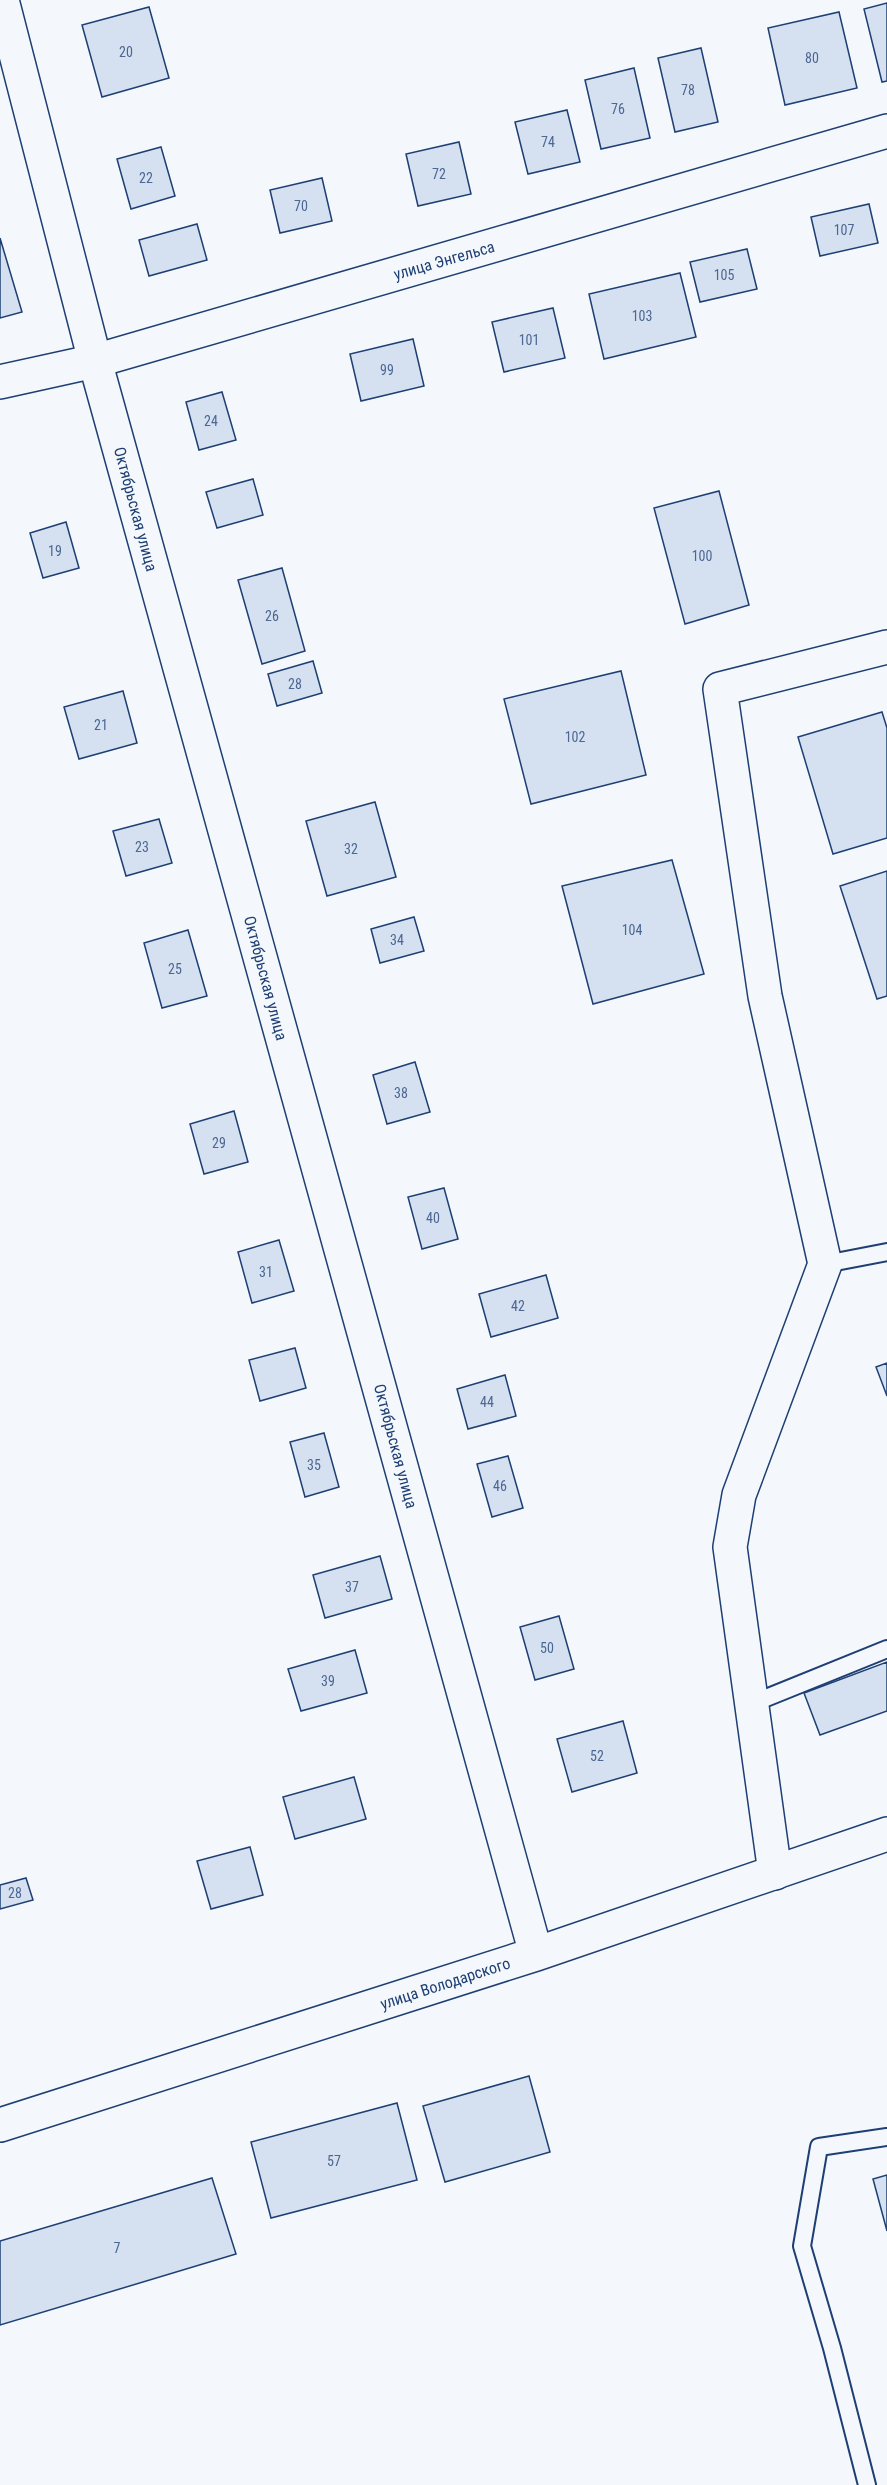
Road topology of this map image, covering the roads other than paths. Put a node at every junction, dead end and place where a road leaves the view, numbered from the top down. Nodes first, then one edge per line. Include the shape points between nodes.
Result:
1 (2, 0) edge
2 (887, 132) edge
3 (95, 361) junction
4 (0, 382) edge
5 (887, 646) edge
6 (887, 1252) edge
7 (825, 1264) junction
8 (887, 1649) edge
9 (751, 1704) junction
10 (887, 1834) edge
11 (775, 1873) junction
12 (536, 1954) junction
13 (0, 2125) edge
14 (887, 2137) edge
15 (867, 2485) edge

1 - 3 street, Октябрьская улица
2 - 3 street, улица Энгельса
3 - 4 street, улица Энгельса
3 - 12 street, Октябрьская улица
5 - 7 street via 720,689 765,996
6 - 7 lane
7 - 9 street via 739,1495 730,1547
8 - 9 lane
9 - 11 street
10 - 11 street, улица Володарского
11 - 12 street, улица Володарского
12 - 13 street, улица Володарского
14 - 15 lane via 819,2147 802,2246

